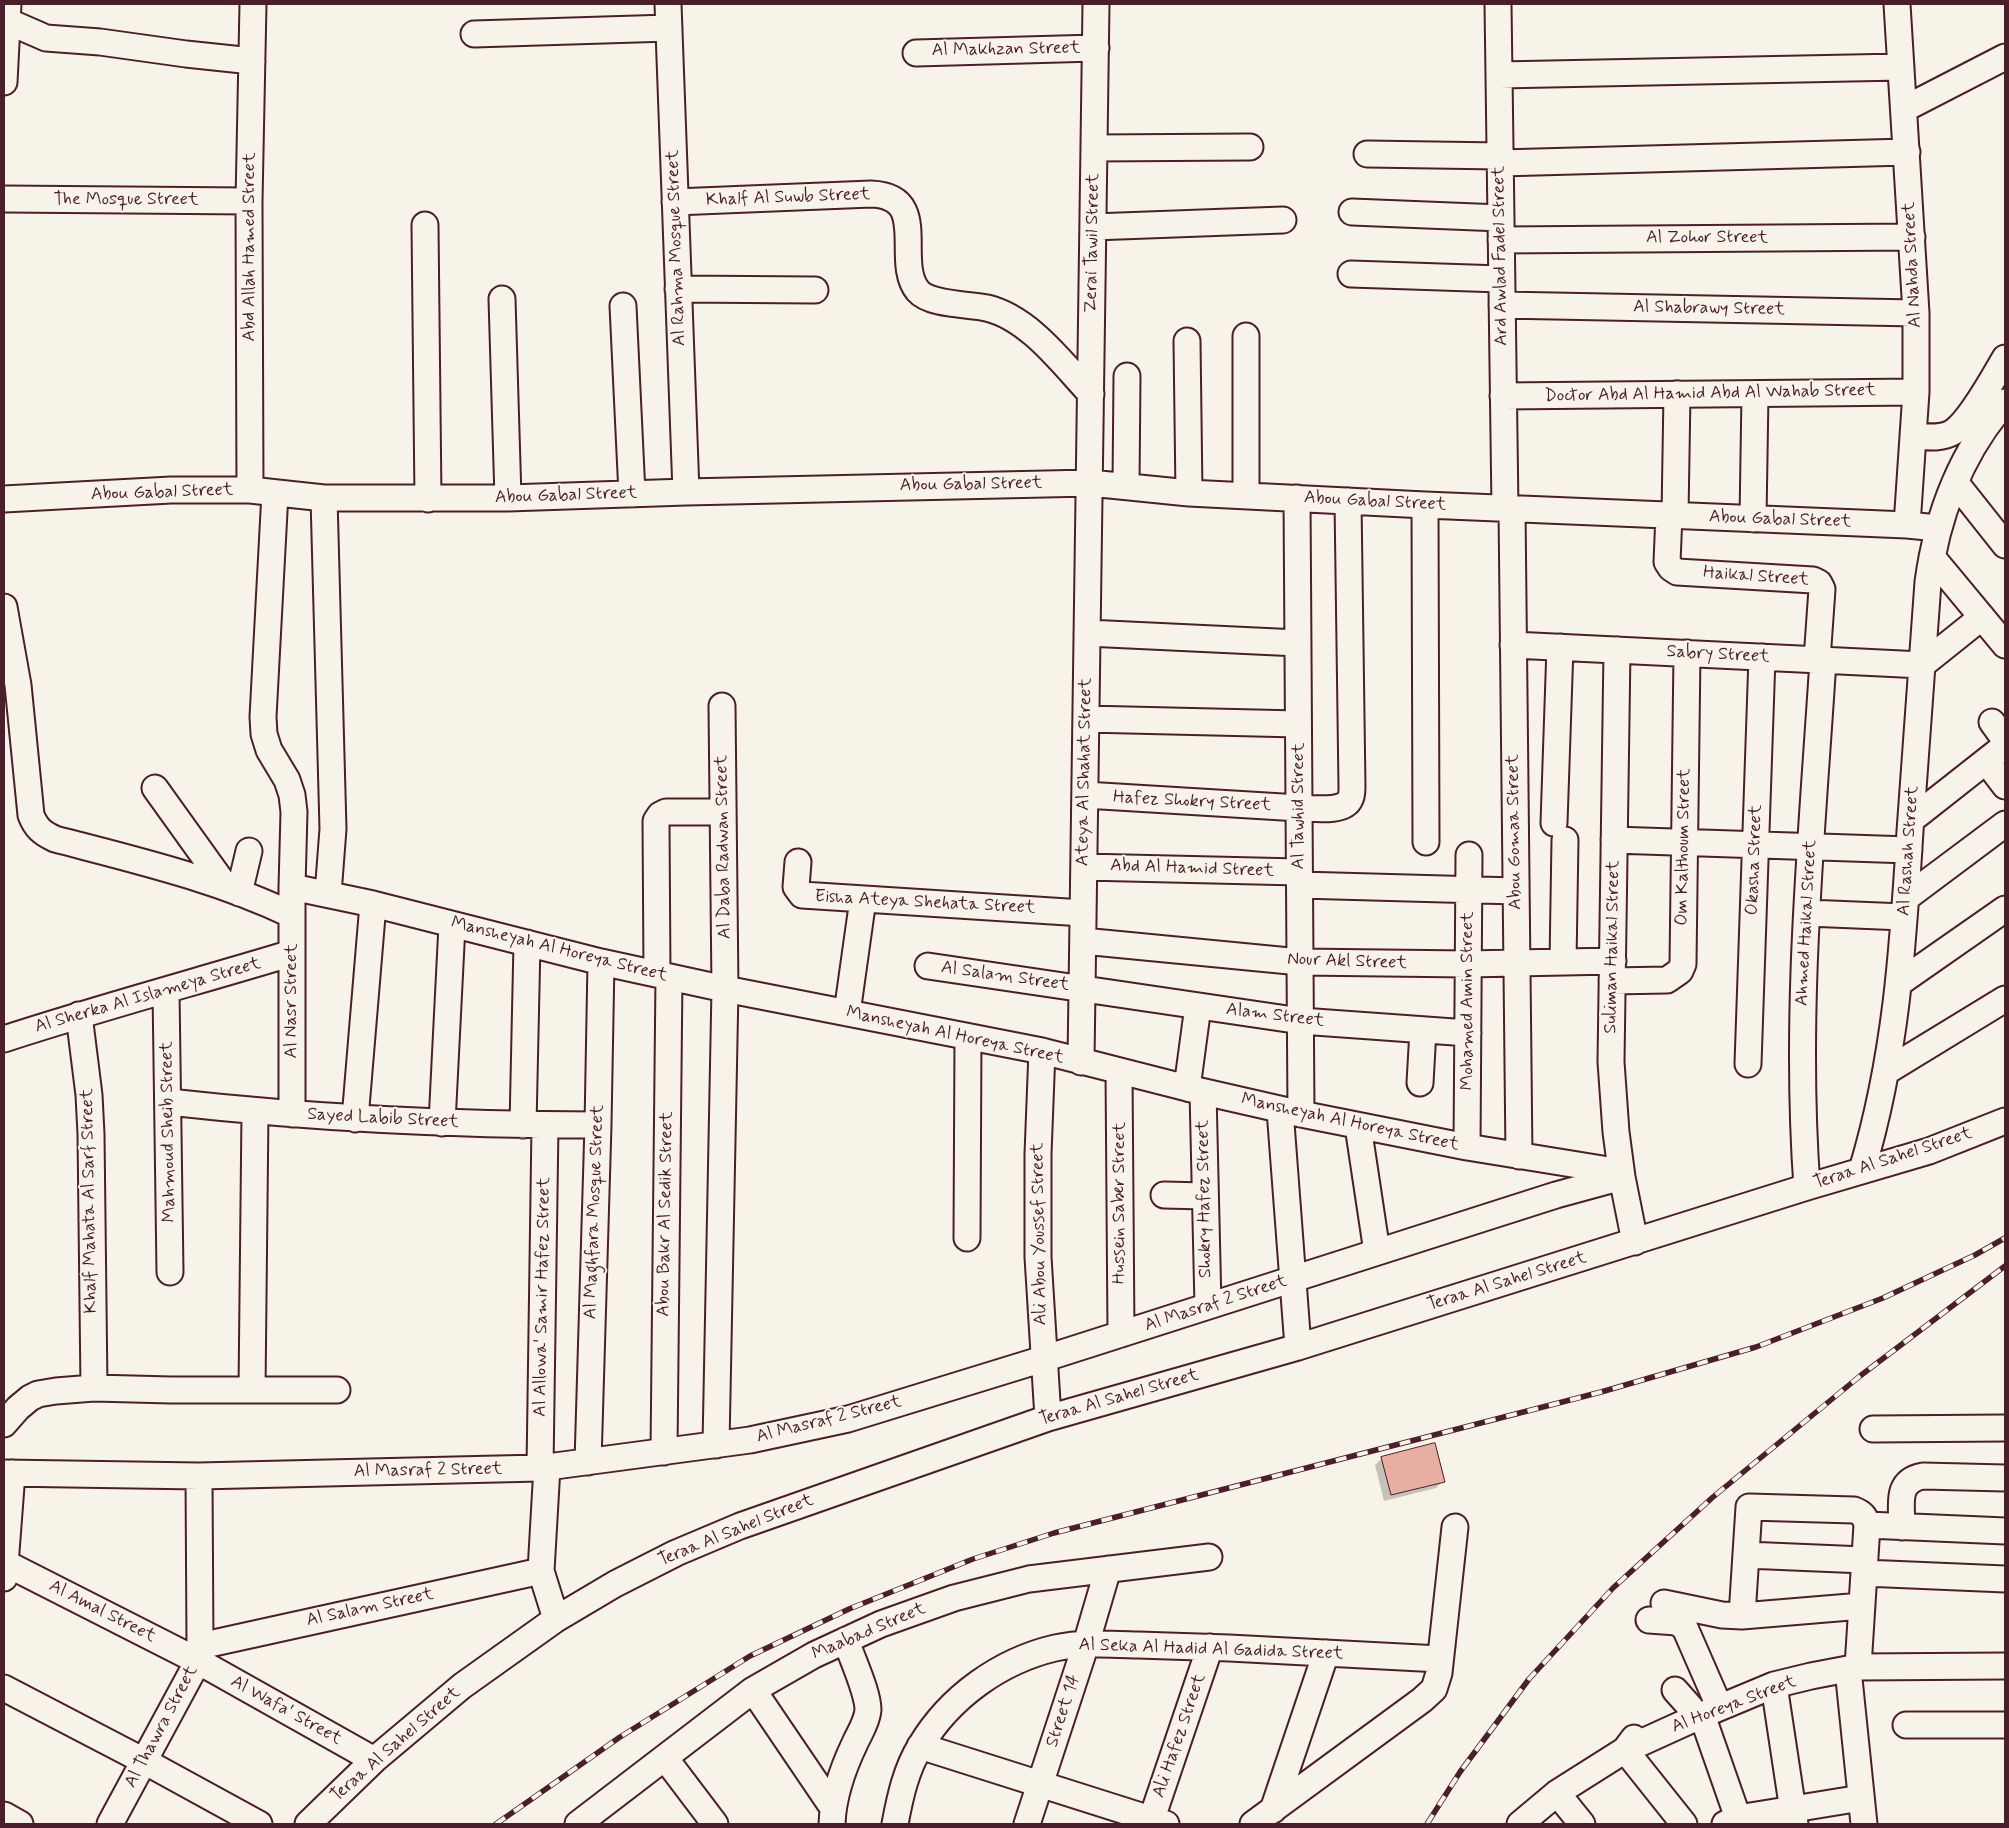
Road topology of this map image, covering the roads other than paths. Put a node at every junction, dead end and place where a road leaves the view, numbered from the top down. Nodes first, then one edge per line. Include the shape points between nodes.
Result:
1 (253, 4) edge
2 (668, 4) edge
3 (1096, 4) edge
4 (1498, 4) edge
5 (1897, 4) edge
6 (8, 13) edge
7 (669, 28) junction
8 (474, 34) dead end
9 (1096, 48) junction
10 (916, 53) dead end
11 (2005, 57) edge
12 (252, 62) junction
13 (1901, 66) junction
14 (1499, 75) junction
15 (4, 82) edge
16 (1904, 109) junction
17 (1250, 147) dead end
18 (1094, 148) junction
19 (1907, 152) junction
20 (1367, 154) dead end
21 (1500, 159) junction
22 (4, 199) edge
23 (249, 201) junction
24 (675, 202) junction
25 (1352, 212) dead end
26 (1283, 220) dead end
27 (425, 225) dead end
28 (1093, 227) junction
29 (1501, 229) junction
30 (1912, 237) junction
31 (1351, 274) dead end
32 (1501, 280) junction
33 (678, 289) junction
34 (815, 290) dead end
35 (502, 299) dead end
36 (1502, 305) junction
37 (623, 306) dead end
38 (1916, 313) junction
39 (1246, 336) dead end
40 (1187, 341) dead end
41 (2005, 358) edge
42 (1127, 376) dead end
43 (1916, 392) junction
44 (1091, 394) junction
45 (1677, 394) junction
46 (1755, 394) junction
47 (1503, 396) junction
48 (2003, 410) edge
49 (1914, 436) junction
50 (1955, 482) junction
51 (1090, 483) junction
52 (1126, 485) junction
53 (262, 492) junction
54 (686, 492) junction
55 (1189, 492) junction
56 (632, 494) junction
57 (1246, 496) junction
58 (324, 498) junction
59 (508, 498) junction
60 (1297, 498) junction
61 (4, 499) edge
62 (428, 499) junction
63 (1348, 501) junction
64 (1425, 505) junction
65 (1508, 508) junction
66 (1672, 515) junction
67 (1753, 519) junction
68 (1908, 525) junction
69 (1938, 528) junction
70 (2005, 545) edge
71 (1932, 557) junction
72 (4, 607) edge
73 (1982, 617) junction
74 (1087, 633) junction
75 (1298, 643) junction
76 (1513, 645) junction
77 (2005, 645) edge
78 (1560, 647) junction
79 (1617, 650) junction
80 (1687, 653) junction
81 (1762, 657) junction
82 (1820, 660) junction
83 (1922, 665) junction
84 (722, 706) dead end
85 (1086, 719) junction
86 (1298, 724) junction
87 (1996, 754) edge
88 (2005, 786) edge
89 (155, 788) dead end
90 (1085, 795) junction
91 (1299, 808) junction
92 (723, 812) junction
93 (1911, 820) junction
94 (2005, 824) edge
95 (1614, 840) junction
96 (1426, 842) dead end
97 (1684, 842) junction
98 (1755, 845) junction
99 (1811, 846) junction
100 (1909, 850) junction
101 (249, 851) dead end
102 (1469, 856) dead end
103 (798, 862) dead end
104 (1084, 867) junction
105 (1300, 878) junction
106 (292, 887) junction
107 (232, 890) junction
108 (1468, 890) junction
109 (1516, 892) junction
110 (328, 894) junction
111 (863, 898) junction
112 (373, 904) junction
113 (1905, 908) junction
114 (2005, 909) edge
115 (1083, 913) junction
116 (1807, 913) junction
117 (292, 916) junction
118 (452, 925) junction
119 (1083, 941) junction
120 (526, 943) junction
121 (292, 953) junction
122 (601, 962) junction
123 (1300, 962) junction
124 (1563, 962) junction
125 (1516, 963) junction
126 (1468, 964) junction
127 (928, 966) dead end
128 (1612, 971) junction
129 (663, 976) junction
130 (1899, 983) junction
131 (1083, 987) junction
132 (725, 989) junction
133 (166, 991) junction
134 (2005, 999) edge
135 (1198, 1006) junction
136 (847, 1013) junction
137 (79, 1015) junction
138 (1301, 1021) junction
139 (1423, 1030) junction
140 (1468, 1033) junction
141 (968, 1037) junction
142 (4, 1039) edge
143 (1042, 1051) junction
144 (1081, 1062) junction
145 (1748, 1064) dead end
146 (1887, 1071) junction
147 (1119, 1072) junction
148 (1420, 1083) dead end
149 (1195, 1090) junction
150 (169, 1102) junction
151 (255, 1112) junction
152 (1291, 1112) junction
153 (292, 1114) junction
154 (355, 1119) junction
155 (2005, 1121) edge
156 (442, 1123) junction
157 (534, 1125) junction
158 (598, 1125) junction
159 (1358, 1126) junction
160 (1467, 1147) junction
161 (1519, 1156) junction
162 (1862, 1170) junction
163 (1621, 1174) junction
164 (1807, 1187) junction
165 (1164, 1195) dead end
166 (1205, 1196) junction
167 (967, 1238) dead end
168 (1635, 1242) junction
169 (1377, 1252) junction
170 (170, 1272) dead end
171 (1293, 1279) junction
172 (1208, 1306) junction
173 (1121, 1334) junction
174 (1298, 1347) junction
175 (1043, 1359) junction
176 (94, 1388) junction
177 (252, 1390) junction
178 (336, 1390) dead end
179 (4, 1397) edge
180 (30, 1398) junction
181 (1048, 1418) junction
182 (4, 1424) edge
183 (2005, 1428) edge
184 (1874, 1429) dead end
185 (716, 1445) junction
186 (664, 1452) junction
187 (588, 1462) junction
188 (543, 1467) junction
189 (8, 1473) edge
190 (198, 1476) junction
191 (2005, 1478) edge
192 (1867, 1525) junction
193 (1455, 1527) dead end
194 (1902, 1527) junction
195 (2005, 1531) edge
196 (1746, 1555) junction
197 (1209, 1557) dead end
198 (1864, 1567) junction
199 (1108, 1568) junction
200 (4, 1571) edge
201 (541, 1571) junction
202 (2005, 1579) edge
203 (1862, 1606) junction
204 (1742, 1616) junction
205 (556, 1619) junction
206 (846, 1640) junction
207 (1086, 1644) junction
208 (1210, 1647) junction
209 (1326, 1653) junction
210 (199, 1654) junction
211 (1440, 1659) junction
212 (2005, 1666) edge
213 (1853, 1668) junction
214 (1774, 1685) junction
215 (4, 1688) edge
216 (753, 1690) junction
217 (1704, 1702) junction
218 (1906, 1725) dead end
219 (2005, 1725) edge
220 (920, 1746) junction
221 (1625, 1750) junction
222 (664, 1758) junction
223 (374, 1760) junction
224 (144, 1761) junction
225 (1040, 1784) junction
226 (1557, 1793) junction
227 (1861, 1798) junction
228 (1273, 1810) junction
229 (4, 1815) edge
230 (832, 1816) edge
231 (1794, 1816) edge
232 (1731, 1821) edge
233 (1156, 1823) edge
234 (20, 1824) edge
235 (110, 1824) edge
236 (259, 1824) edge
237 (308, 1824) edge
238 (578, 1824) edge
239 (716, 1824) edge
240 (895, 1824) edge
241 (1027, 1824) edge
242 (1254, 1824) edge
243 (1520, 1824) edge
244 (1582, 1824) edge
245 (1684, 1824) edge
246 (1864, 1824) edge

1 - 12 street, Abd Allah Hamed Street
2 - 7 street, Al Rahma Mosque Street
3 - 9 street, Zerai Tawil Street
4 - 14 street, Ard Awlad Fadel Street
5 - 13 street, Al Nahda Street
6 - 12 street via 46,38
6 - 15 street
7 - 8 street
7 - 24 street, Al Rahma Mosque Street
9 - 10 street, Al Makhzan Street
9 - 18 street, Zerai Tawil Street
11 - 16 street
12 - 23 street, Abd Allah Hamed Street
13 - 14 street
13 - 16 street, Al Nahda Street
14 - 21 street, Ard Awlad Fadel Street
16 - 19 street, Al Nahda Street
17 - 18 street
18 - 28 street, Zerai Tawil Street
19 - 21 street
19 - 30 street, Al Nahda Street
20 - 21 street
21 - 29 street, Ard Awlad Fadel Street
22 - 23 street, The Mosque Street
23 - 53 street, Abd Allah Hamed Street
24 - 33 street, Al Rahma Mosque Street
24 - 44 street, Khalf Al Suwb Street via 871,194 890,197 905,213 912,283 919,292 930,299 987,308 1017,321
25 - 29 street, Al Zohor Street
26 - 28 street
27 - 62 street
28 - 44 street, Zerai Tawil Street
29 - 30 street, Al Zohor Street
29 - 32 street, Ard Awlad Fadel Street
30 - 38 street, Al Nahda Street
31 - 32 street
32 - 36 street, Ard Awlad Fadel Street
33 - 34 street
33 - 54 street, Al Rahma Mosque Street
35 - 59 street
36 - 38 street, Al Shabrawy Street
36 - 47 street, Ard Awlad Fadel Street
37 - 56 street
38 - 43 street, Al Nahda Street
39 - 57 street
40 - 55 street
41 - 49 street via 1964,422 1943,436
42 - 52 street
43 - 46 street, Doctor Abd Al Hamid Abd Al Wahab Street
43 - 49 street, Al Nahda Street
44 - 51 street, Zerai Tawil Street
45 - 46 street, Doctor Abd Al Hamid Abd Al Wahab Street
45 - 47 street, Doctor Abd Al Hamid Abd Al Wahab Street
45 - 66 street
46 - 67 street
47 - 65 street, Ard Awlad Fadel Street
48 - 50 street, Al Rashah Street via 1974,444
49 - 68 street, Al Nahda Street
50 - 69 street, Al Rashah Street
50 - 70 street
51 - 52 street, Abou Gabal Street
51 - 54 street, Abou Gabal Street
51 - 74 street, Ateya Al Shahat Street
52 - 55 street, Abou Gabal Street
53 - 58 street, Abou Gabal Street
53 - 61 street, Abou Gabal Street via 171,490
53 - 106 street, Abd Allah Hamed Street via 264,734 292,796
54 - 56 street, Abou Gabal Street
55 - 57 street, Abou Gabal Street
56 - 59 street, Abou Gabal Street
57 - 60 street, Abou Gabal Street
58 - 62 street, Abou Gabal Street
58 - 110 street via 332,829
59 - 62 street, Abou Gabal Street
60 - 63 street, Abou Gabal Street
60 - 75 street, Al Tawhid Street
63 - 64 street, Abou Gabal Street
63 - 91 street, Hafez Shokry Street via 1351,799 1334,809
64 - 65 street, Abou Gabal Street
64 - 96 street
65 - 66 street, Abou Gabal Street
65 - 76 street, Abou Gomaa Street
66 - 67 street, Abou Gabal Street
66 - 82 street, Haikal Street via 1667,562 1677,572 1813,580 1819,583 1822,589
67 - 68 street, Abou Gabal Street
68 - 69 street, Abou Gabal Street
69 - 71 street, Al Rashah Street
71 - 73 street
71 - 83 street, Al Rashah Street
72 - 107 street via 18,685 31,815 36,826 55,839
73 - 77 street
73 - 83 street
74 - 75 street
74 - 85 street, Ateya Al Shahat Street
75 - 86 street, Al Tawhid Street
76 - 78 street, Sabry Street
76 - 109 street, Abou Gomaa Street
78 - 79 street, Sabry Street
78 - 124 street
79 - 80 street, Sabry Street
79 - 95 street, Suliman Haikal Street
80 - 81 street, Sabry Street
80 - 97 street, Om Kalthoum Street
81 - 82 street, Sabry Street
81 - 98 street, Okasha Street
82 - 83 street, Sabry Street
82 - 99 street, Ahmed Haikal Street
83 - 93 street, Al Rashah Street
84 - 92 street, Al Daba Radwan Street
85 - 86 street
85 - 90 street, Ateya Al Shahat Street
86 - 91 street, Al Tawhid Street
87 - 88 street
87 - 93 street
89 - 107 street
90 - 91 street, Hafez Shokry Street
90 - 104 street, Ateya Al Shahat Street
91 - 105 street, Al Tawhid Street
92 - 129 street, Abou Bakr Al Sedik Street via 666,812 656,820
92 - 132 street, Al Daba Radwan Street
93 - 100 street, Al Rashah Street
94 - 113 street
95 - 97 street
95 - 128 street, Suliman Haikal Street
97 - 98 street
97 - 128 street, Om Kalthoum Street via 1683,964 1680,971 1667,980
98 - 99 street
98 - 145 street, Okasha Street
99 - 100 street
99 - 116 street, Ahmed Haikal Street
100 - 113 street, Al Rashah Street
101 - 107 street
102 - 108 street, Mohamed Amin Street
103 - 111 street, Eisha Ateya Shehata Street via 796,887 802,895
104 - 105 street, Abd Al Hamid Street
104 - 115 street, Ateya Al Shahat Street
105 - 108 street, Abd Al Hamid Street
105 - 123 street, Al Tawhid Street
106 - 110 street, Mansheyah Al Horeya Street
106 - 117 street, Al Nasr Street
107 - 117 street via 264,901
108 - 109 street, Abd Al Hamid Street
108 - 126 street, Mohamed Amin Street
109 - 125 street, Abou Gomaa Street
110 - 112 street, Mansheyah Al Horeya Street
111 - 115 street, Eisha Ateya Shehata Street
111 - 136 street
112 - 118 street, Mansheyah Al Horeya Street
112 - 154 street
113 - 116 street
113 - 130 street, Al Rashah Street
114 - 130 street
115 - 119 street, Ateya Al Shahat Street
116 - 164 street, Ahmed Haikal Street via 1801,1060
117 - 121 street, Al Nasr Street
118 - 120 street, Mansheyah Al Horeya Street
118 - 156 street
119 - 123 street, Nour Akl Street
119 - 131 street, Ateya Al Shahat Street
120 - 122 street, Mansheyah Al Horeya Street
120 - 157 street, Al Allowa' Samir Hafez Street
121 - 133 street, Al Sherka Al Islameya Street
121 - 153 street, Al Nasr Street
122 - 129 street, Mansheyah Al Horeya Street
122 - 158 street, Al Maghfara Mosque Street
123 - 126 street, Nour Akl Street
123 - 138 street, Al Tawhid Street
124 - 125 street, Nour Akl Street
124 - 128 street, Nour Akl Street
125 - 126 street, Nour Akl Street
125 - 161 street, Abou Gomaa Street
126 - 140 street, Mohamed Amin Street
127 - 131 street, Al Salam Street
128 - 163 street, Suliman Haikal Street via 1612,1071
129 - 132 street, Mansheyah Al Horeya Street
129 - 186 street, Abou Bakr Al Sedik Street
130 - 146 street, Al Rashah Street
131 - 135 street, Alam Street
131 - 144 street, Ateya Al Shahat Street
132 - 136 street, Mansheyah Al Horeya Street
132 - 185 street, Al Daba Radwan Street
133 - 137 street, Al Sherka Al Islameya Street
133 - 150 street, Mahmoud Sheib Street
134 - 146 street
135 - 138 street, Alam Street
135 - 149 street, Shokry Hafez Street
136 - 141 street, Mansheyah Al Horeya Street
137 - 142 street, Al Sherka Al Islameya Street
137 - 176 street, Khalf Mahata Al Sarf Street via 91,1134
138 - 139 street, Alam Street
138 - 152 street, Al Tawhid Street
139 - 140 street, Alam Street
139 - 148 street
140 - 160 street, Mohamed Amin Street
141 - 143 street, Mansheyah Al Horeya Street
141 - 167 street
143 - 144 street, Mansheyah Al Horeya Street
143 - 175 street, Ali Abou Youssef Street via 1038,1238
144 - 147 street, Mansheyah Al Horeya Street
146 - 162 street, Al Rashah Street
147 - 149 street, Mansheyah Al Horeya Street
147 - 173 street, Hussein Saber Street
149 - 152 street, Mansheyah Al Horeya Street
149 - 166 street, Shokry Hafez Street
150 - 151 street, Sayed Labib Street
150 - 170 street, Mahmoud Sheib Street
151 - 153 street, Sayed Labib Street
151 - 177 street
152 - 159 street, Mansheyah Al Horeya Street
152 - 171 street, Al Tawhid Street
153 - 154 street, Sayed Labib Street
154 - 156 street, Sayed Labib Street
155 - 162 street, Teraa Al Sahel Street via 1928,1151
156 - 157 street, Sayed Labib Street
157 - 158 street, Sayed Labib Street
157 - 188 street, Al Allowa' Samir Hafez Street
158 - 187 street, Al Maghfara Mosque Street
159 - 160 street, Mansheyah Al Horeya Street
159 - 169 street
160 - 161 street, Mansheyah Al Horeya Street
161 - 163 street, Mansheyah Al Horeya Street
162 - 164 street, Teraa Al Sahel Street
163 - 168 street, Suliman Haikal Street
163 - 169 street, Al Masraf 2 Street
164 - 168 street, Teraa Al Sahel Street
165 - 166 street
166 - 172 street, Shokry Hafez Street
168 - 174 street, Teraa Al Sahel Street
169 - 171 street, Al Masraf 2 Street
171 - 172 street, Al Masraf 2 Street
171 - 174 street, Al Tawhid Street
172 - 173 street, Al Masraf 2 Street
173 - 175 street, Al Masraf 2 Street
174 - 181 street, Teraa Al Sahel Street
175 - 181 street, Ali Abou Youssef Street
175 - 185 street, Al Masraf 2 Street via 848,1419
176 - 177 street
176 - 180 street via 56,1391
177 - 178 street
179 - 180 street
180 - 182 street
181 - 205 street, Teraa Al Sahel Street via 740,1526 668,1557
183 - 184 street
185 - 186 street, Al Masraf 2 Street
186 - 187 street, Al Masraf 2 Street
187 - 188 street, Al Masraf 2 Street
188 - 190 street, Al Masraf 2 Street
188 - 201 street, Al Allowa' Samir Hafez Street
189 - 190 street, Al Masraf 2 Street
189 - 200 street
190 - 210 street, Al Thawra Street
191 - 194 street via 1913,1478 1902,1491
192 - 194 street
192 - 196 street via 1860,1512 1854,1510 1749,1508
192 - 198 street
193 - 211 street
194 - 195 street
196 - 198 street
196 - 204 street
197 - 199 street, Maabad Street
198 - 202 street
198 - 203 street
199 - 206 street, Maabad Street via 1029,1579 963,1595 917,1610
199 - 207 street, Street 14
200 - 210 street, Al Amal Street
201 - 205 street
201 - 210 street, Al Salam Street
203 - 204 street
203 - 213 street
204 - 217 street via 1656,1611 1685,1628
205 - 223 street, Teraa Al Sahel Street via 462,1686
206 - 216 street, Maabad Street
206 - 230 street via 868,1712 846,1764
207 - 208 street, Al Seka Al Hadid Al Gadida Street
207 - 220 street, Al Seka Al Hadid Al Gadida Street via 1056,1648 998,1670 954,1703
207 - 225 street, Street 14
208 - 209 street, Al Seka Al Hadid Al Gadida Street
208 - 233 street, Ali Hafez Street
209 - 211 street, Al Seka Al Hadid Al Gadida Street
209 - 228 street
210 - 223 street, Al Wafa' Street
210 - 224 street, Al Thawra Street
211 - 228 street via 1437,1681 1429,1695
212 - 213 street, Al Horeya Street
213 - 214 street, Al Horeya Street
213 - 227 street
214 - 217 street, Al Horeya Street
214 - 231 street
215 - 224 street
216 - 222 street, Maabad Street
216 - 230 street
217 - 221 street, Al Horeya Street
217 - 232 street
218 - 219 street
220 - 225 street
220 - 240 street, Al Seka Al Hadid Al Gadida Street via 904,1785
221 - 226 street, Al Horeya Street
221 - 245 street
222 - 238 street, Maabad Street
222 - 239 street
223 - 237 street, Teraa Al Sahel Street
224 - 235 street, Al Thawra Street
224 - 236 street
225 - 233 street
225 - 241 street, Street 14
226 - 243 street, Al Horeya Street
226 - 244 street
227 - 231 street
227 - 246 street
228 - 242 street
229 - 234 street
231 - 232 street

